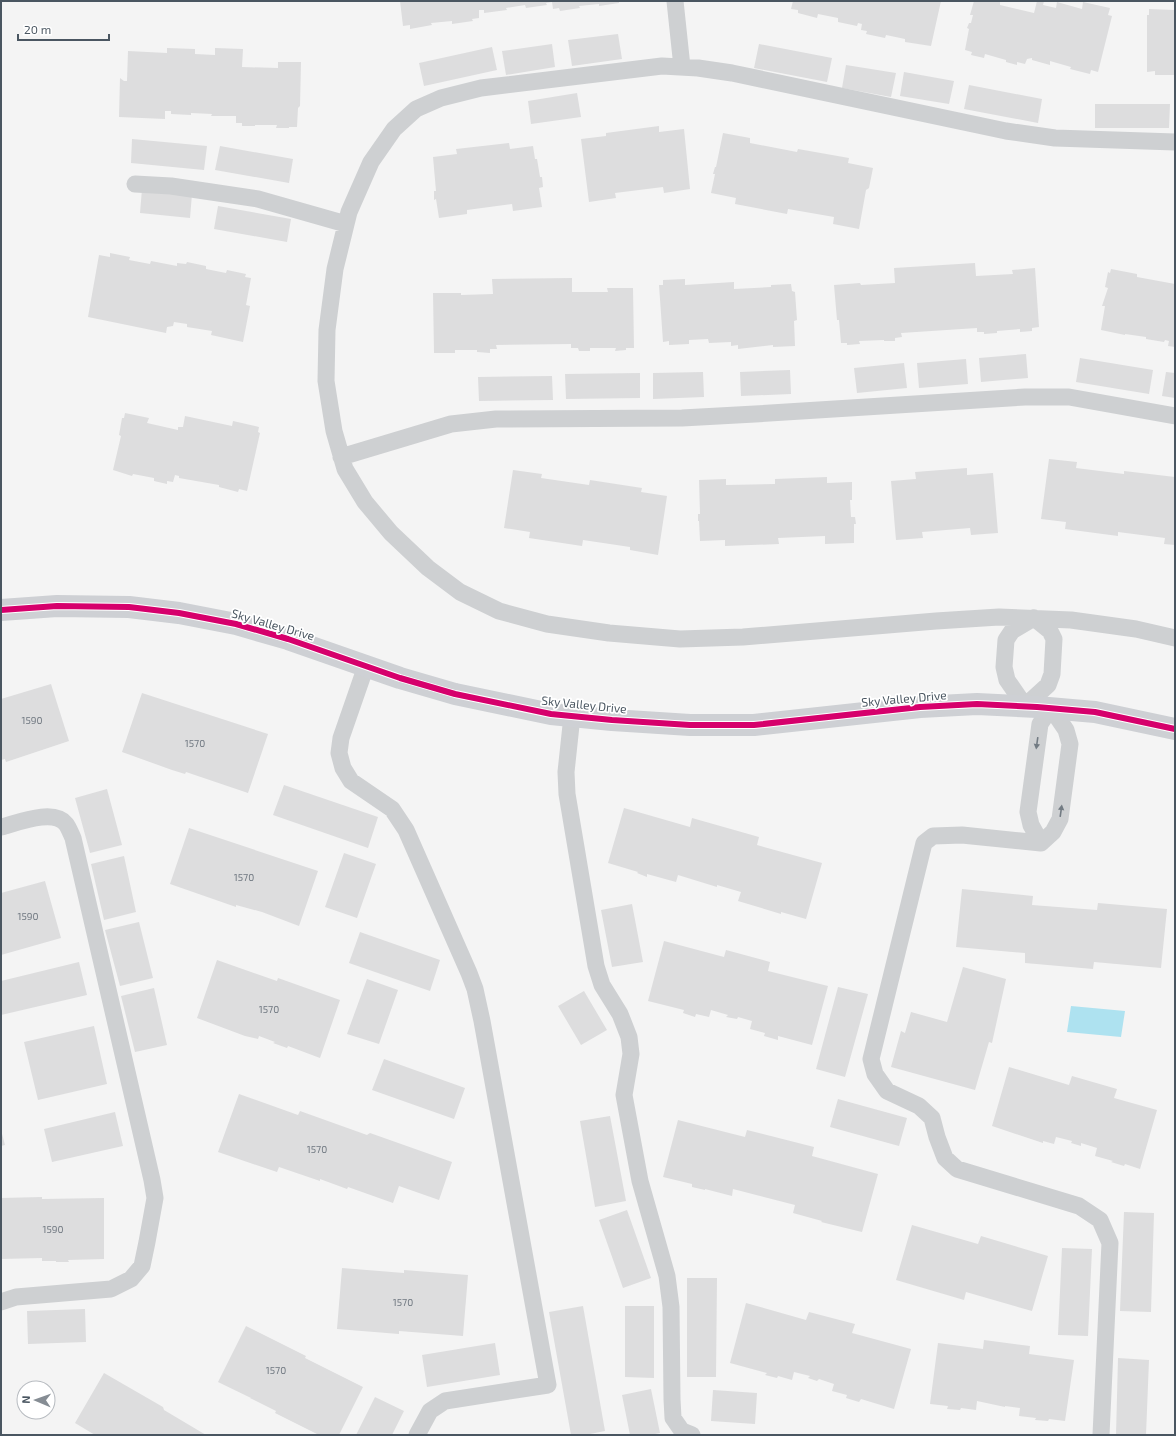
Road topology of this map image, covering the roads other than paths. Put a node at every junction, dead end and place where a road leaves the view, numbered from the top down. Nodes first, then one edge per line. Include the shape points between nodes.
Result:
1 (675, 1) edge
2 (682, 67) junction
3 (1175, 142) edge
4 (135, 184) dead end
5 (346, 224) junction
6 (1175, 416) edge
7 (341, 457) junction
8 (1, 610) edge
9 (1034, 618) junction
10 (1175, 638) edge
11 (366, 666) junction
12 (1025, 706) junction
13 (1051, 708) junction
14 (572, 716) junction
15 (1175, 729) edge
16 (1, 827) edge
17 (1041, 843) junction
18 (1, 1302) edge
19 (417, 1435) edge
20 (692, 1435) edge
21 (1101, 1435) edge

1 - 2 lane
2 - 3 lane via 732,73 1020,133 1055,138
2 - 5 lane via 662,66 482,88 441,98 416,109 394,129 371,162
4 - 5 lane via 171,186 258,199
5 - 7 lane via 334,269 327,330 326,373 334,431
6 - 7 lane via 1069,397 1025,397 682,418 496,419 451,424
7 - 9 lane via 345,469 365,502 391,533 428,568 460,592 499,611 547,624 680,639 743,637 975,618
8 - 11 street, Sky Valley Drive via 57,606 129,607 179,613 236,624
9 - 10 lane via 1136,629
9 - 12 lane via 1050,631 1054,639 1052,674 1048,685
9 - 12 lane via 1012,631 1006,640 1004,667 1008,680
11 - 14 street, Sky Valley Drive via 455,694
11 - 19 lane via 342,738 340,753 343,768 351,780 392,809 406,830 475,989 548,1385 445,1401 430,1411
12 - 13 street, Sky Valley Drive
12 - 14 street, Sky Valley Drive via 977,704 920,707 754,725 690,726
13 - 15 street, Sky Valley Drive via 1095,712
13 -> 17 lane via 1040,724 1028,812 1031,825
17 -> 13 lane via 1054,832 1060,819 1070,744 1066,730
14 - 20 lane via 566,772 567,794 596,966 602,985 620,1014 629,1038 631,1054 624,1095 640,1181 667,1276 671,1307 673,1418 682,1430
16 - 18 lane via 34,818 54,816 66,823 73,838 155,1198 142,1266 131,1279 111,1289 16,1297
17 - 21 lane via 962,835 934,836 924,843 871,1059 875,1074 887,1090 918,1106 932,1118 945,1158 957,1169 1080,1206 1100,1220 1110,1243

